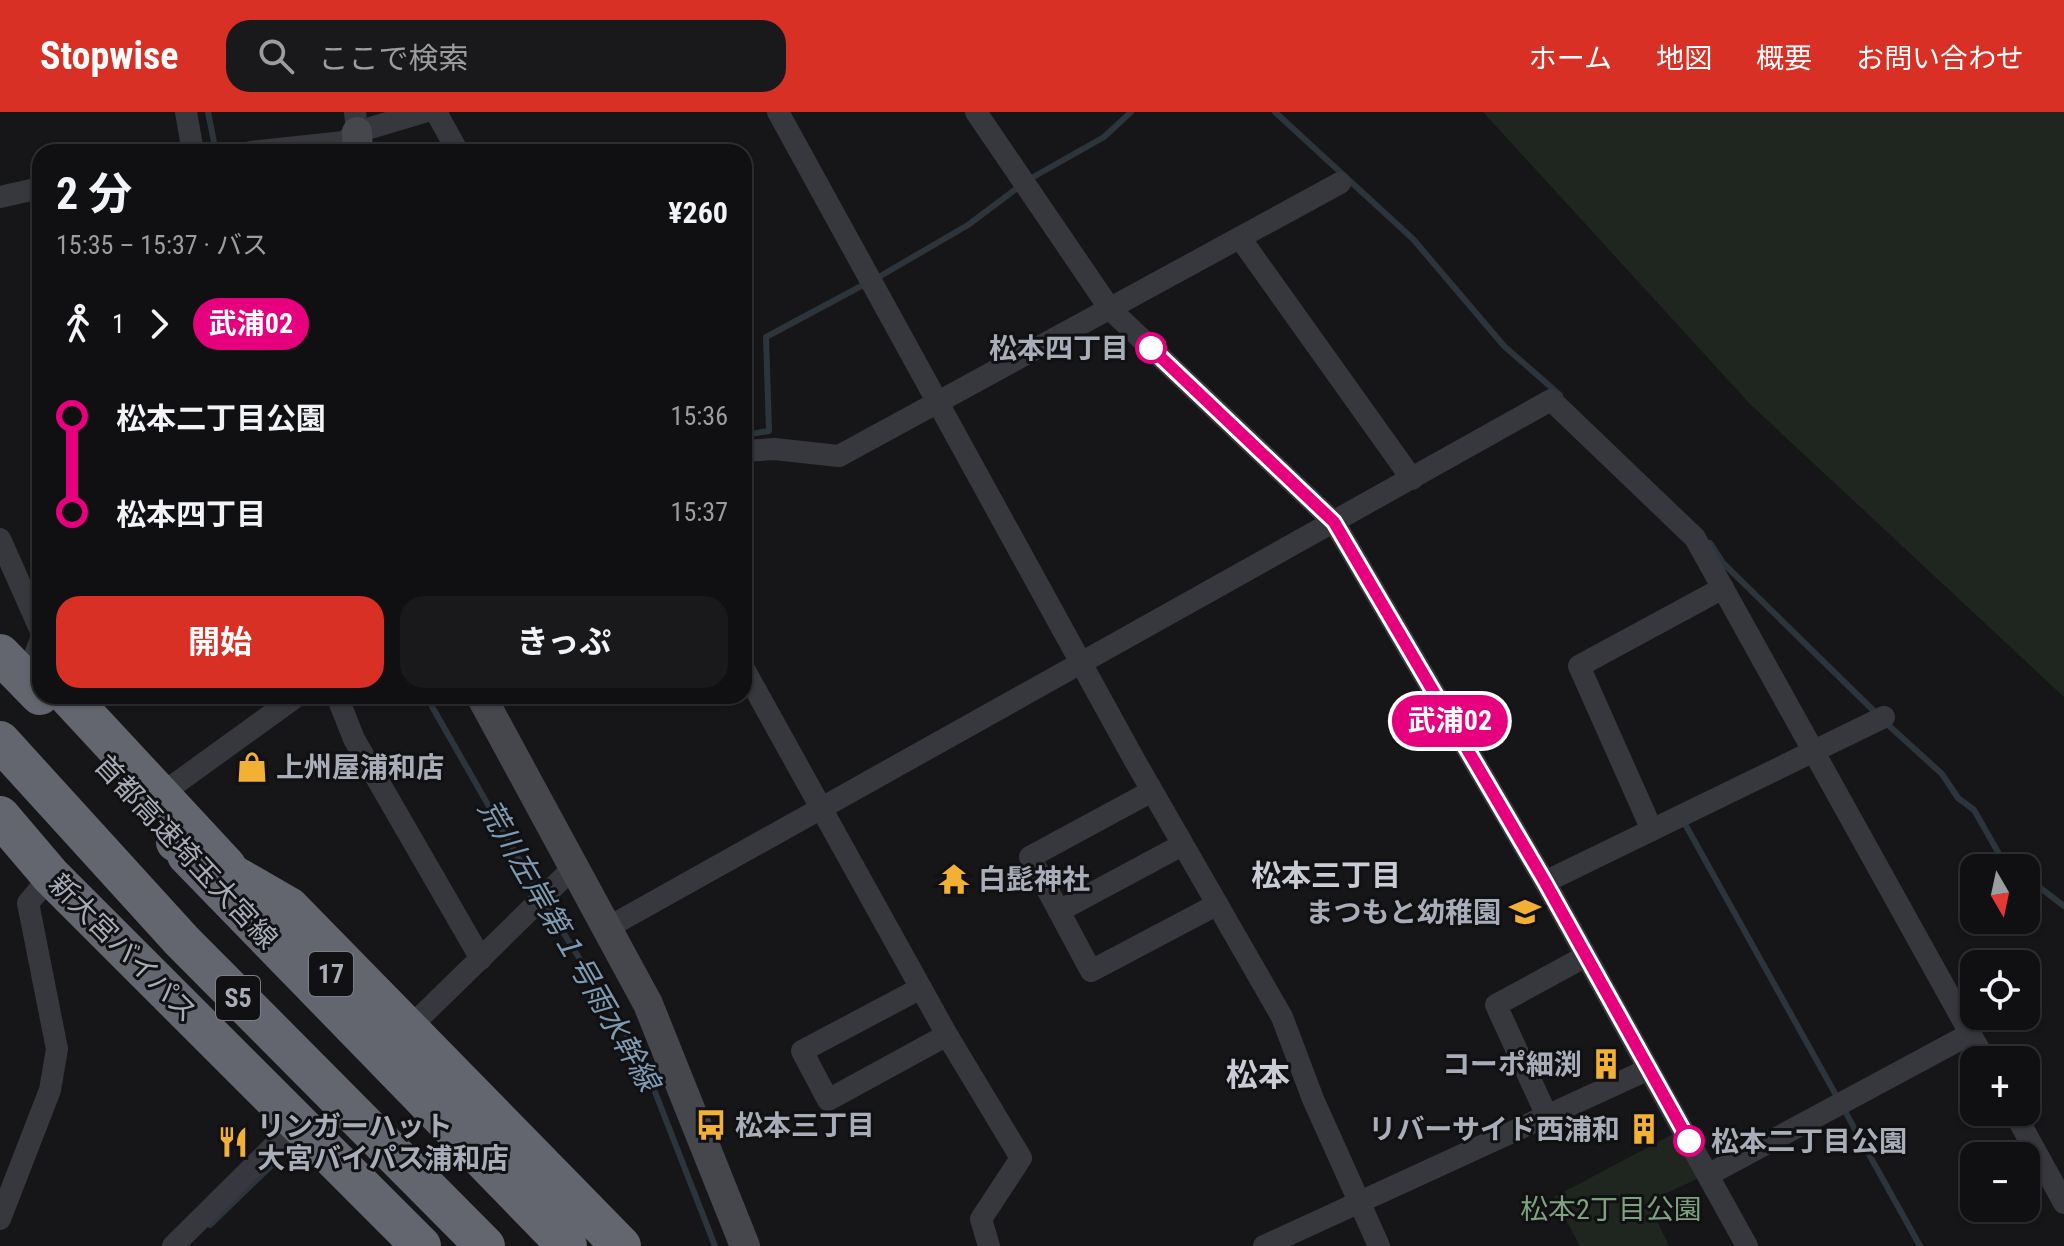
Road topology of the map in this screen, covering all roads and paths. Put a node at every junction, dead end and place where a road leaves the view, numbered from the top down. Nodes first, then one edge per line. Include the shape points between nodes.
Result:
1 (186, 112) edge
2 (424, 112) edge
3 (436, 112) edge
4 (778, 112) edge
5 (976, 112) edge
6 (357, 132) edge
7 (192, 144) edge
8 (325, 144) edge
9 (454, 144) edge
10 (1340, 183) dead end
11 (32, 190) edge
12 (0, 197) edge
13 (1240, 238) junction
14 (1110, 309) junction
15 (938, 402) junction
16 (752, 450) edge
17 (1412, 479) junction
18 (1334, 522) junction
19 (0, 539) edge
20 (30, 584) edge
21 (1723, 588) junction
22 (32, 624) edge
23 (0, 627) edge
24 (32, 661) edge
25 (1081, 664) junction
26 (752, 683) edge
27 (67, 704) edge
28 (75, 704) edge
29 (286, 704) edge
30 (340, 704) edge
31 (485, 704) edge
32 (1884, 717) dead end
33 (0, 741) edge
34 (1814, 752) junction
35 (0, 771) edge
36 (1152, 791) junction
37 (160, 795) junction
38 (822, 808) junction
39 (0, 816) edge
40 (1652, 830) junction
41 (176, 842) junction
42 (1182, 845) junction
43 (574, 867) junction
44 (51, 876) junction
45 (1545, 882) junction
46 (1216, 905) junction
47 (1059, 911) junction
48 (607, 928) junction
49 (1586, 956) junction
50 (481, 959) junction
51 (921, 988) junction
52 (1970, 1034) junction
53 (947, 1035) junction
54 (397, 1041) junction
55 (1977, 1046) edge
56 (1649, 1069) junction
57 (1547, 1116) junction
58 (297, 1123) junction
59 (2022, 1126) edge
60 (1708, 1175) junction
61 (1361, 1201) junction
62 (2064, 1203) edge
63 (2, 1204) edge
64 (173, 1246) edge
65 (421, 1246) edge
66 (449, 1246) edge
67 (485, 1246) edge
68 (567, 1246) edge
69 (601, 1246) edge
70 (621, 1246) edge
71 (745, 1246) edge
72 (989, 1246) edge
73 (1264, 1246) edge
74 (1379, 1246) edge
75 (1747, 1246) edge

1 - 7 street
2 - 6 street
3 - 9 street
4 - 15 street
5 - 14 street
6 - 8 street via 344,142
10 - 13 street
11 - 12 street
13 - 14 street
13 - 17 street
14 - 15 street
14 - 18 street
15 - 16 street via 839,456
15 - 25 street
17 - 18 street
17 - 21 street via 1551,400 1695,538
18 - 25 street
18 - 45 street
19 - 20 street
20 - 22 street
21 - 34 street
21 - 40 street via 1579,666
23 - 24 highway
25 - 36 street
25 - 38 street
26 - 38 street
27 - 41 highway, 首都高速埼玉大宮線 / S5
28 - 37 highway, 17
29 - 37 street
30 - 50 street via 354,739
31 - 43 street
32 - 34 street
33 - 67 highway, S5 via 182,941
34 - 40 street
34 - 52 street
35 - 66 highway via 167,958
36 - 42 street
36 - 47 street via 1030,857
37 - 54 highway, 17
38 - 48 street
38 - 51 street
39 - 44 highway, 新大宮バイパス
40 - 45 street
41 - 68 highway, 首都高速埼玉大宮線 / S5, bridge
41 - 70 highway, S5, bridge via 289,907
42 - 46 street
42 - 47 street
43 - 48 street
43 - 50 street
44 - 58 highway, 新大宮バイパス
44 - 63 street via 28,903 57,1049 50,1090
45 - 49 street
46 - 47 street via 1091,971
46 - 61 street via 1282,1017
48 - 71 street via 648,1004
49 - 56 street
49 - 57 street via 1496,1005
50 - 54 street
51 - 53 street
51 - 53 street via 802,1051 828,1100
52 - 55 street
52 - 60 street
53 - 72 street via 1021,1158 981,1219
54 - 69 highway, 17
56 - 57 street
56 - 60 street
57 - 61 street
58 - 64 street
58 - 65 highway, 新大宮バイパス
59 - 62 street
60 - 75 street
61 - 73 street
61 - 74 street

